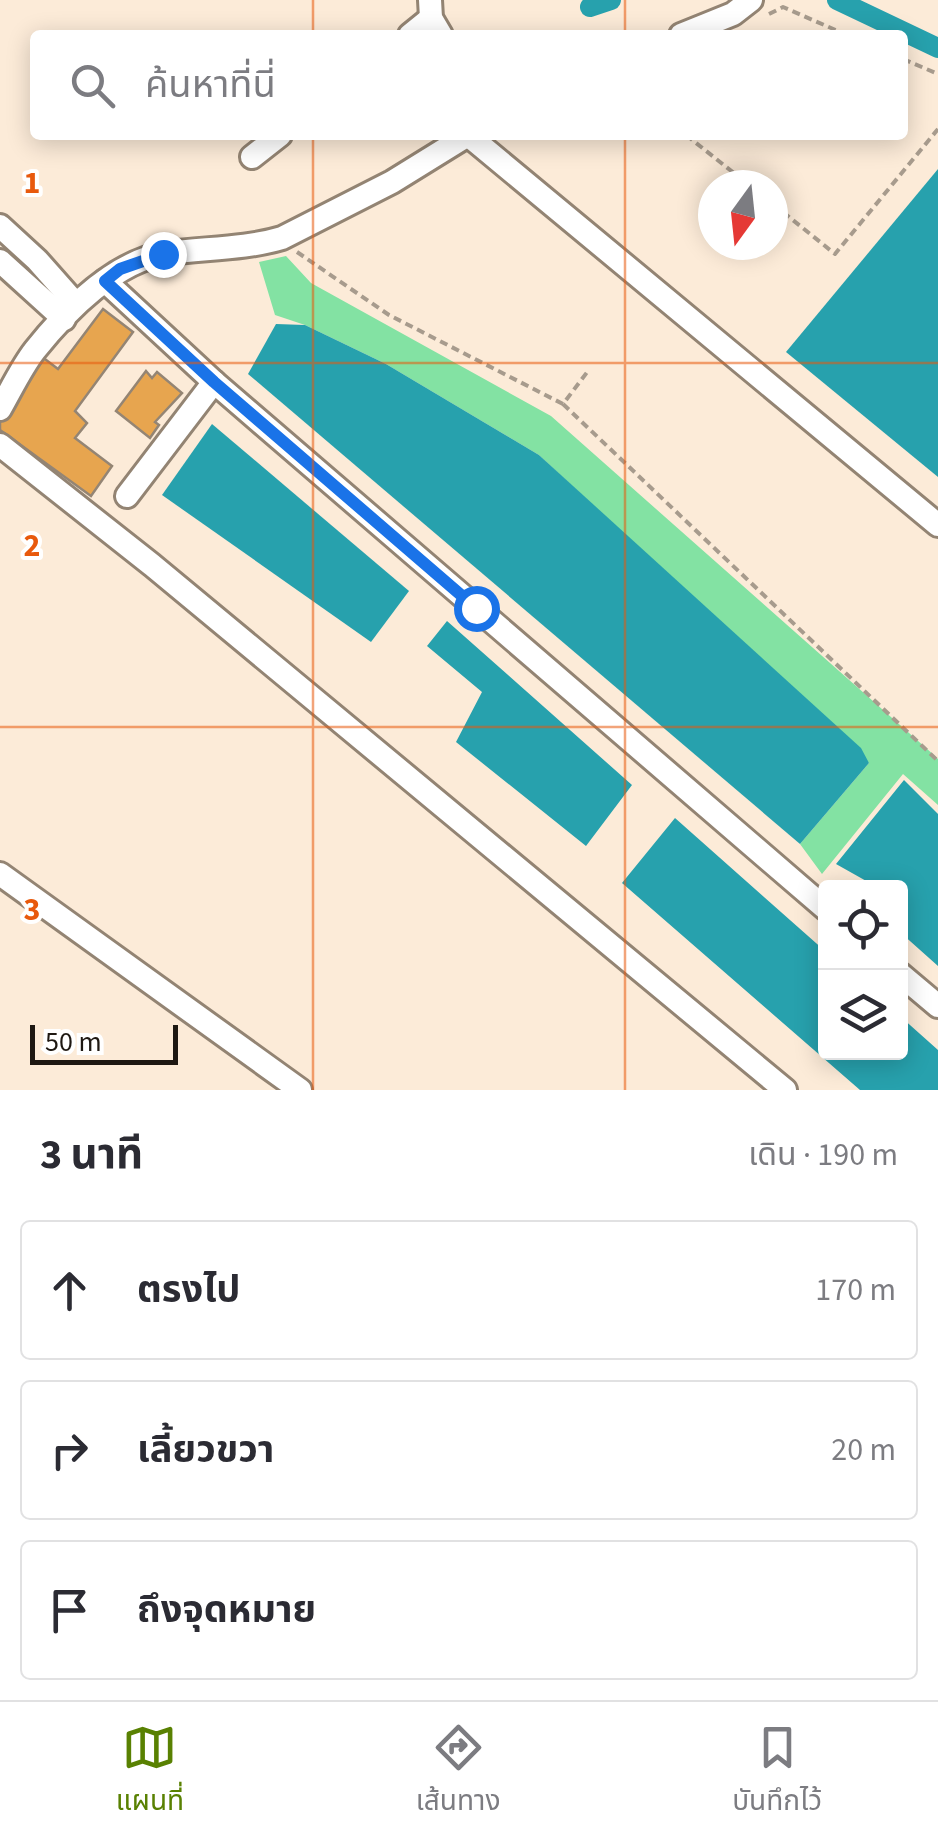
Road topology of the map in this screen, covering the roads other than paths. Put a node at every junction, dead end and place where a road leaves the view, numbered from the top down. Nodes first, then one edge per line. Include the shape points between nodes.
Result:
1 (759, 7) edge
2 (693, 30) edge
3 (274, 140) edge
4 (460, 140) edge
5 (474, 140) edge
6 (252, 157) dead end
7 (0, 226) edge
8 (0, 260) edge
9 (105, 281) junction
10 (70, 312) junction
11 (214, 382) junction
12 (0, 409) edge
13 (0, 446) edge
14 (128, 496) dead end
15 (938, 525) edge
16 (0, 874) edge
17 (818, 902) edge
18 (908, 981) edge
19 (938, 1006) edge
20 (300, 1090) edge
21 (786, 1090) edge

1 - 2 street
3 - 6 street
4 - 9 street via 282,238 163,254
5 - 15 street
7 - 10 street via 37,260
8 - 10 street
9 - 10 street
9 - 11 street
10 - 12 street via 34,351
11 - 14 street
11 - 17 street
13 - 21 street
16 - 20 street
18 - 19 street

